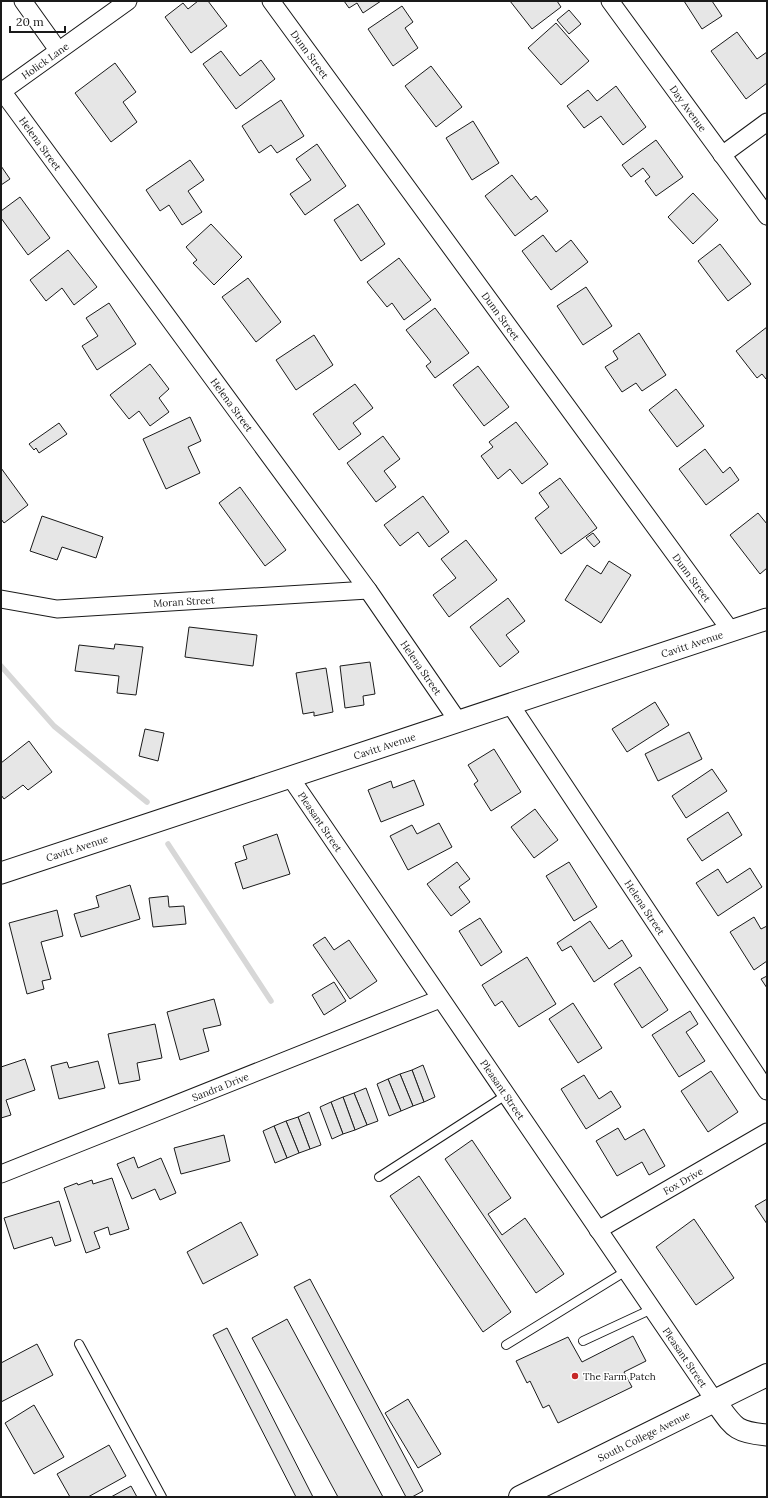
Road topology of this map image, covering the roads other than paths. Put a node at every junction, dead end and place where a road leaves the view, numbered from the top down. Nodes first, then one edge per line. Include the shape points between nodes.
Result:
1 (24, 1) edge
2 (128, 1) edge
3 (271, 1) edge
4 (610, 1) edge
5 (58, 50) junction
6 (2, 92) edge
7 (767, 122) edge
8 (722, 155) junction
9 (767, 216) edge
10 (368, 590) junction
11 (1, 599) edge
12 (767, 618) edge
13 (731, 631) junction
14 (510, 704) junction
15 (458, 721) junction
16 (290, 777) junction
17 (1, 873) edge
18 (440, 999) junction
19 (767, 1091) edge
20 (506, 1095) junction
21 (767, 1132) edge
22 (1, 1174) edge
23 (379, 1177) dead end
24 (598, 1230) junction
25 (626, 1271) junction
26 (652, 1309) junction
27 (583, 1341) dead end
28 (79, 1344) dead end
29 (506, 1345) dead end
30 (767, 1375) edge
31 (715, 1401) junction
32 (767, 1434) edge
33 (162, 1497) edge
34 (520, 1497) edge

1 - 5 street
2 - 5 street, Holick Lane
3 - 13 street, Dunn Street
4 - 8 street, Day Avenue
5 - 6 street, Holick Lane
6 - 10 street, Helena Street
7 - 8 street
8 - 9 street, Day Avenue
10 - 11 street, Moran Street via 58,609
10 - 15 street, Helena Street
12 - 13 street, Cavitt Avenue
13 - 14 street, Cavitt Avenue
14 - 15 street, Cavitt Avenue
14 - 19 street, Helena Street
15 - 16 street, Cavitt Avenue
16 - 17 street, Cavitt Avenue
16 - 18 street, Pleasant Street
18 - 20 street, Pleasant Street
18 - 22 street, Sandra Drive
20 - 23 lane
20 - 24 street, Pleasant Street
21 - 24 street, Fox Drive
24 - 25 street, Pleasant Street
25 - 26 street, Pleasant Street
25 - 29 lane
26 - 27 lane
26 - 31 street, Pleasant Street
28 - 33 lane
30 - 31 main road, South College Avenue
31 - 32 street via 732,1426 747,1433
31 - 34 main road, South College Avenue

